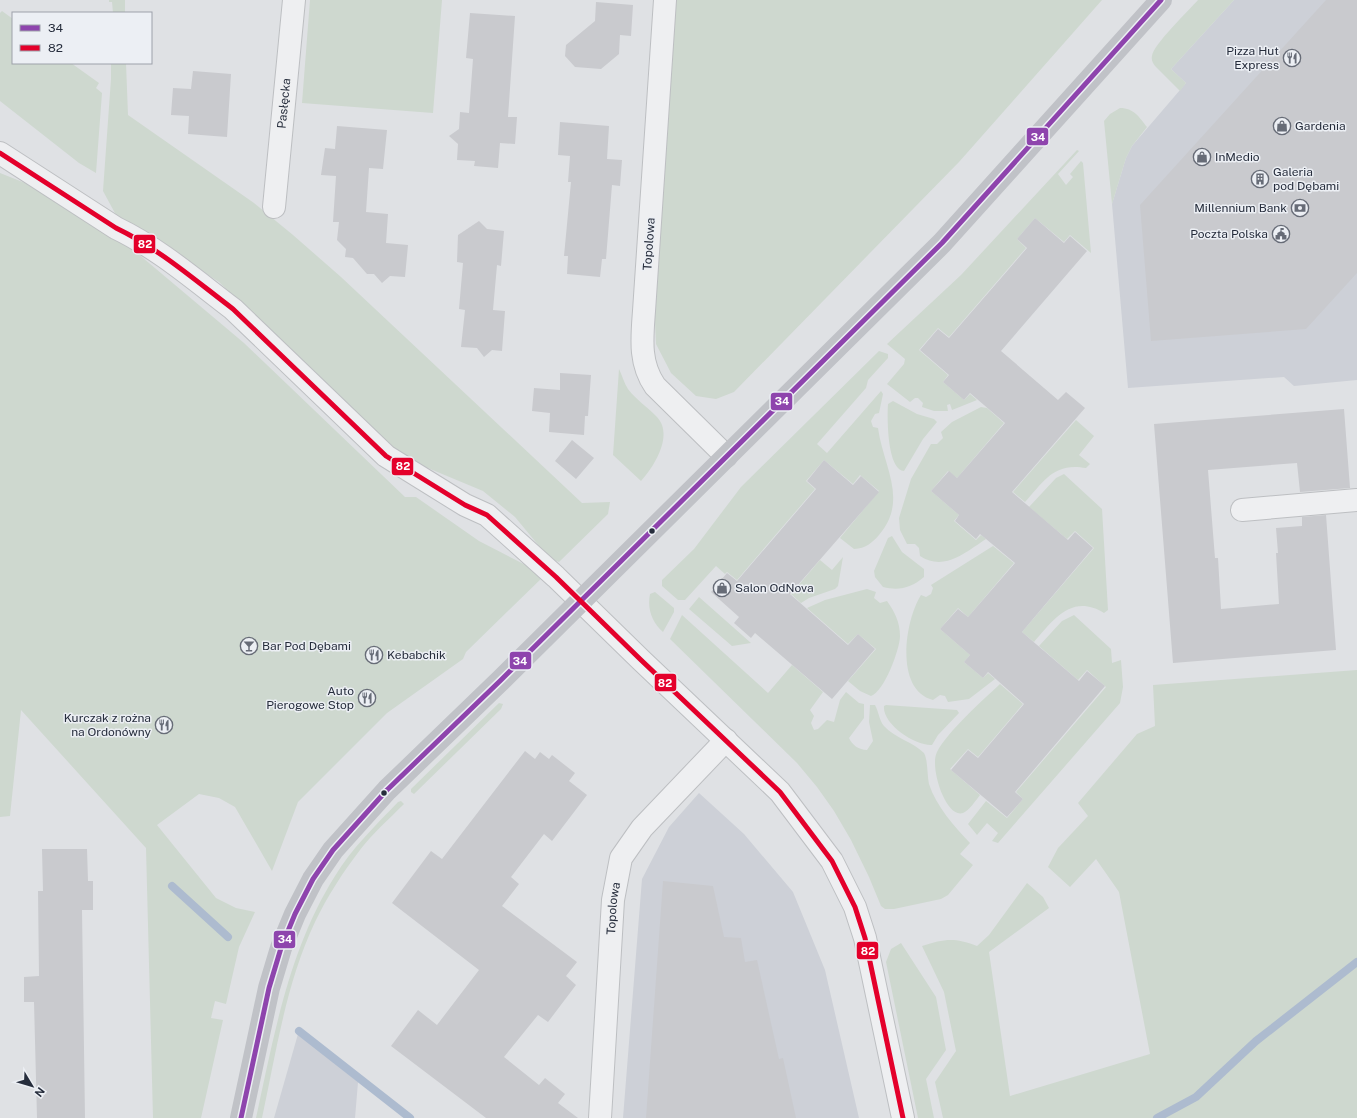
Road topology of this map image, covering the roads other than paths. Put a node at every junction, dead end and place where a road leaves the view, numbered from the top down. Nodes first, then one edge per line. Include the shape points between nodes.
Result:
1 (294, 0) edge
2 (665, 0) edge
3 (1161, 0) edge
4 (0, 153) edge
5 (274, 207) dead end
6 (726, 456) junction
7 (1357, 500) edge
8 (1242, 510) dead end
9 (580, 600) junction
10 (726, 740) junction
11 (241, 1118) edge
12 (600, 1118) edge
13 (903, 1118) edge

1 - 5 street, Pasłęcka
2 - 6 street, Topolowa via 642,352 648,376 655,386
3 - 6 street via 942,243
4 - 9 street via 116,228 131,235 233,309 386,456 465,505 487,515
6 - 9 street
7 - 8 street
9 - 10 street
9 - 11 street via 359,819 313,879 287,934 269,988
10 - 12 street, Topolowa via 642,828 621,858 613,900
10 - 13 street via 780,792 832,861 850,898 865,938

